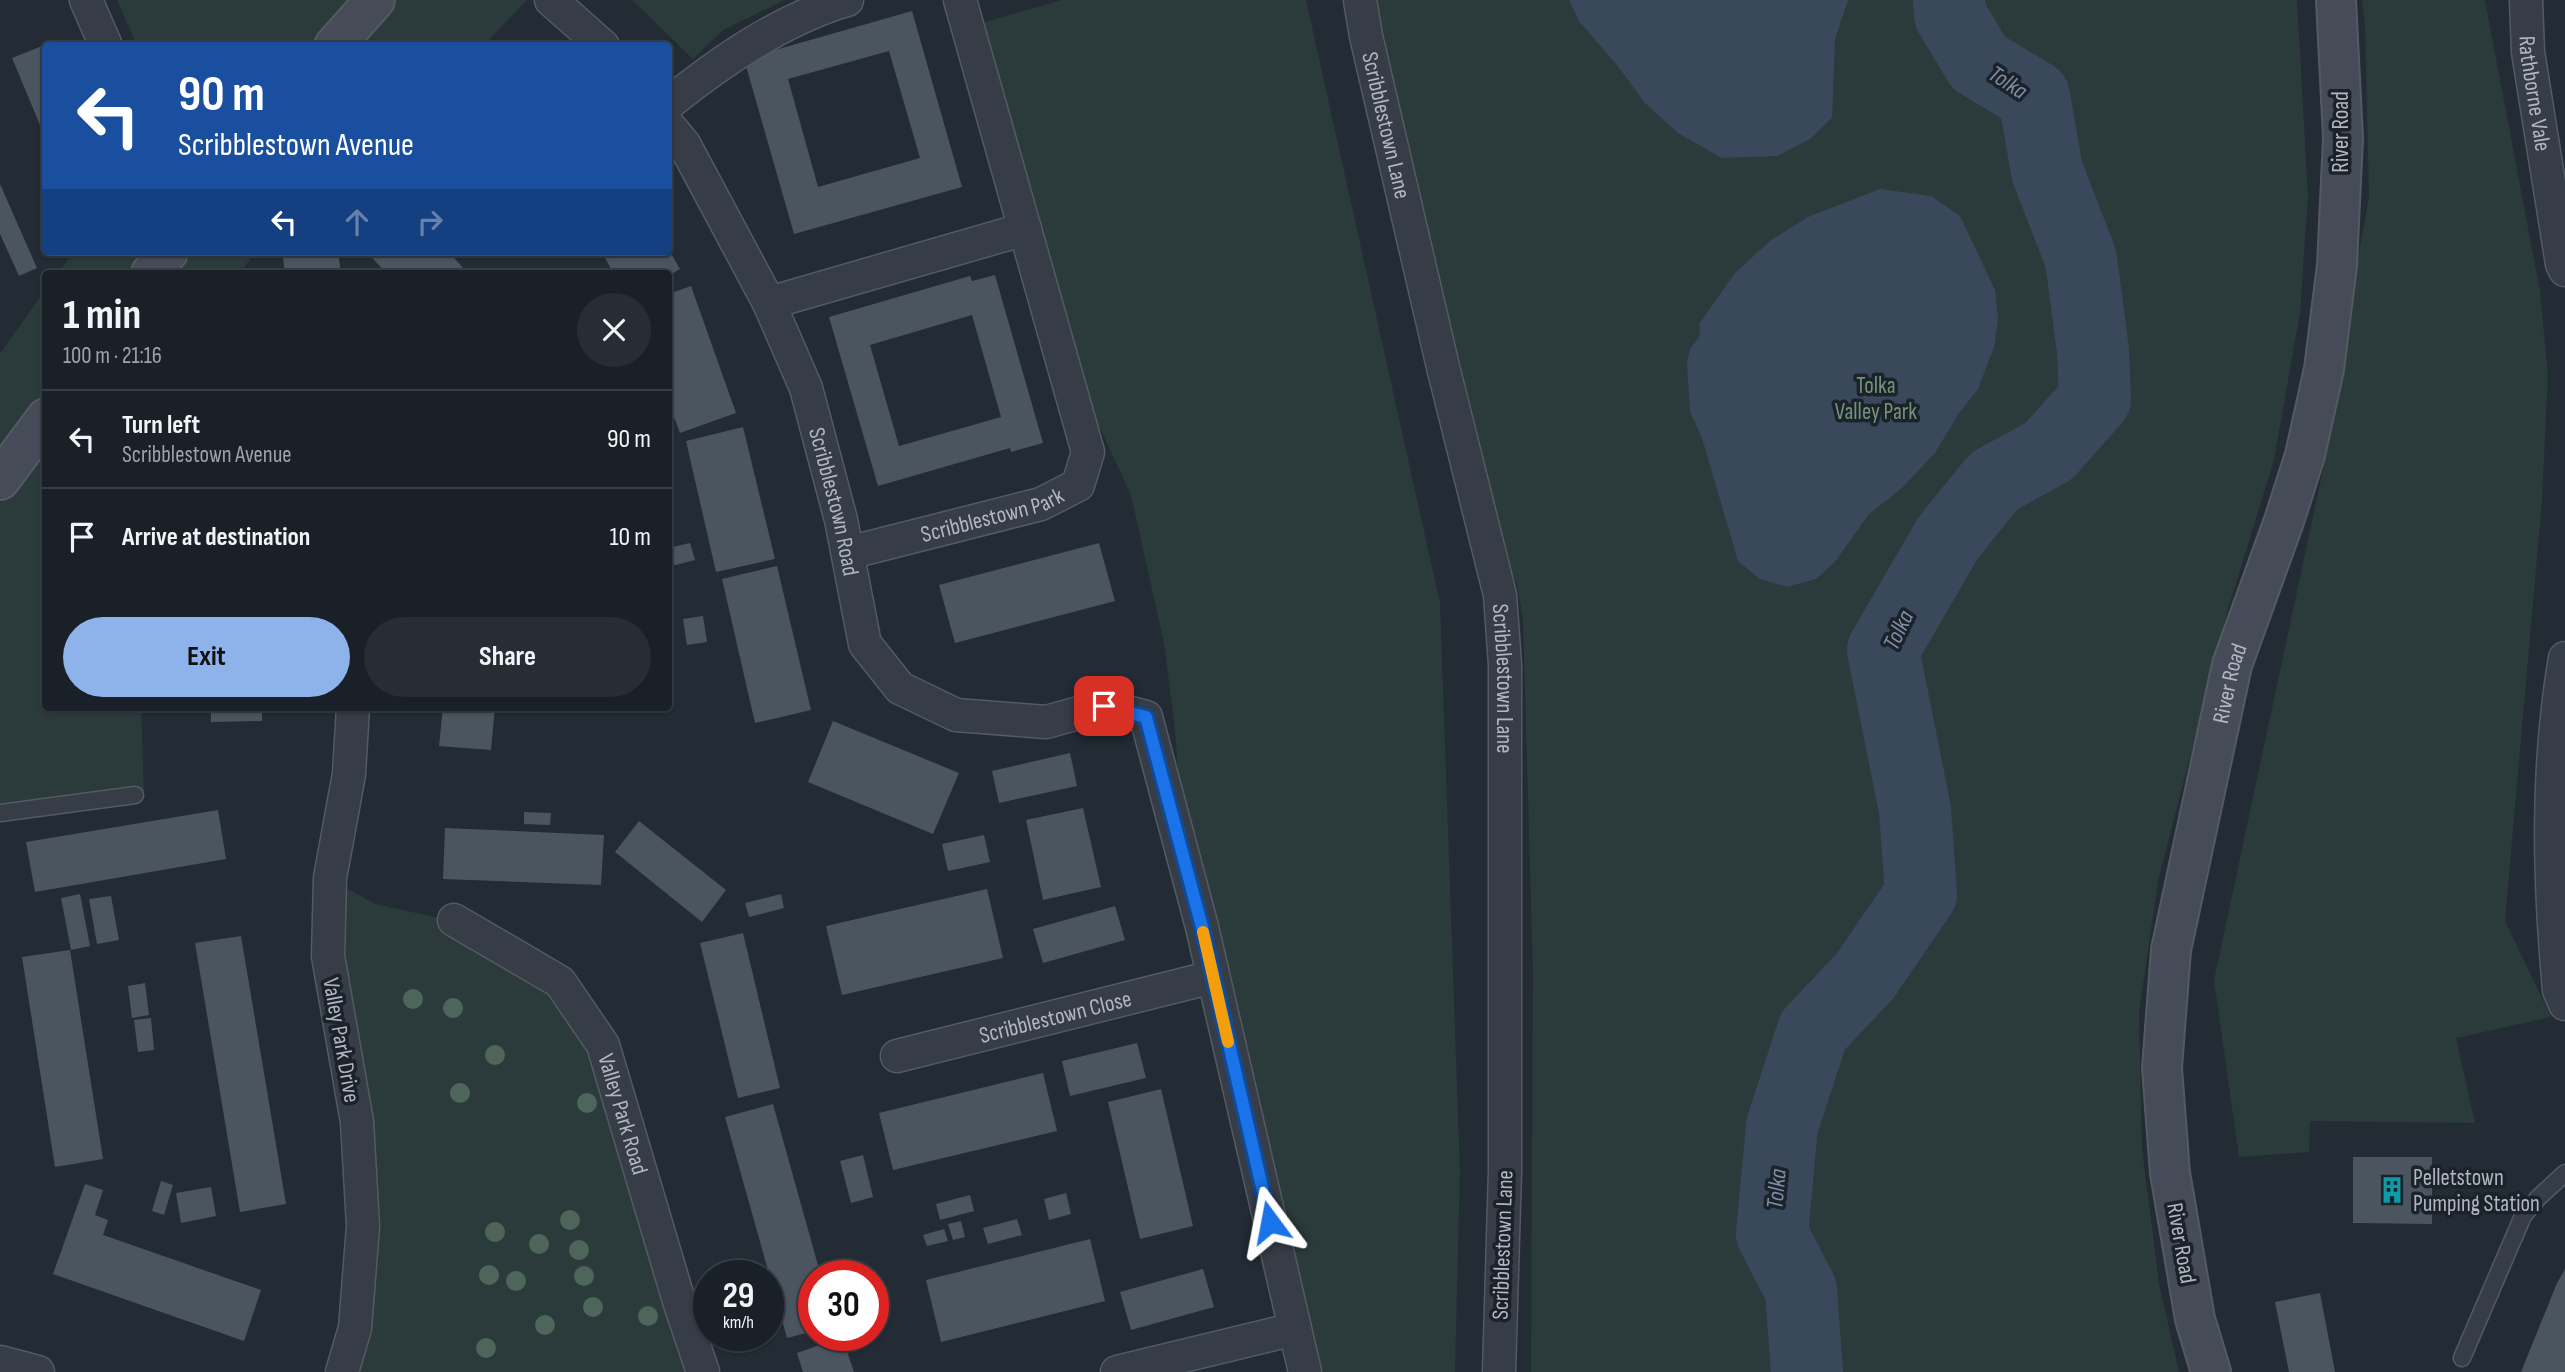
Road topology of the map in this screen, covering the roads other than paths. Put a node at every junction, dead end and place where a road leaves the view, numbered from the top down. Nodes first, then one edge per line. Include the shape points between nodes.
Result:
1 (86, 0) edge
2 (375, 0) edge
3 (551, 0) edge
4 (848, 0) edge
5 (960, 0) edge
6 (1360, 0) edge
7 (2336, 0) edge
8 (2526, 0) edge
9 (104, 42) edge
10 (338, 42) edge
11 (598, 42) edge
12 (672, 101) edge
13 (672, 130) edge
14 (1025, 229) junction
15 (165, 256) edge
16 (153, 270) edge
17 (2565, 270) edge
18 (768, 303) junction
19 (42, 423) edge
20 (0, 480) edge
21 (848, 553) junction
22 (2565, 658) edge
23 (353, 711) edge
24 (2561, 723) edge
25 (135, 795) dead end
26 (0, 813) edge
27 (454, 920) dead end
28 (1213, 977) junction
29 (2565, 1004) edge
30 (897, 1056) dead end
31 (2565, 1173) edge
32 (1295, 1329) junction
33 (2462, 1358) dead end
34 (0, 1362) edge
35 (38, 1372) edge
36 (341, 1372) edge
37 (703, 1372) edge
38 (1117, 1372) edge
39 (1305, 1372) edge
40 (1499, 1372) edge
41 (2211, 1372) edge

1 - 9 street
2 - 10 main road
3 - 11 street
4 - 12 street via 768,34
5 - 14 street, Scribblestown Park
6 - 40 street, Scribblestown Lane via 1500,594 1505,665 1505,1171
7 - 41 main road, River Road via 2343,138 2324,369 2305,455 2232,665 2171,950 2162,1068 2170,1173 2195,1319
8 - 17 street, Rathborne Vale via 2528,52
13 - 18 street, Scribblestown Road via 684,144
14 - 18 street
14 - 21 street, Scribblestown Park via 1088,452 1078,485 1041,504
15 - 16 main road
18 - 21 street, Scribblestown Road via 806,388
19 - 20 main road
21 - 28 street, Scribblestown Road via 865,644 900,688 956,715 1046,722 1104,706 1146,717
22 - 24 street
23 - 36 street, Valley Park Drive via 349,774 330,878 328,956 357,1122 363,1226 355,1328
24 - 29 street via 2552,771 2551,898 2559,990
25 - 26 lane
27 - 37 street, Valley Park Road via 560,982 603,1045
28 - 30 street, Scribblestown Close
28 - 32 street
31 - 33 lane via 2523,1216
32 - 38 street
32 - 39 street
34 - 35 street

